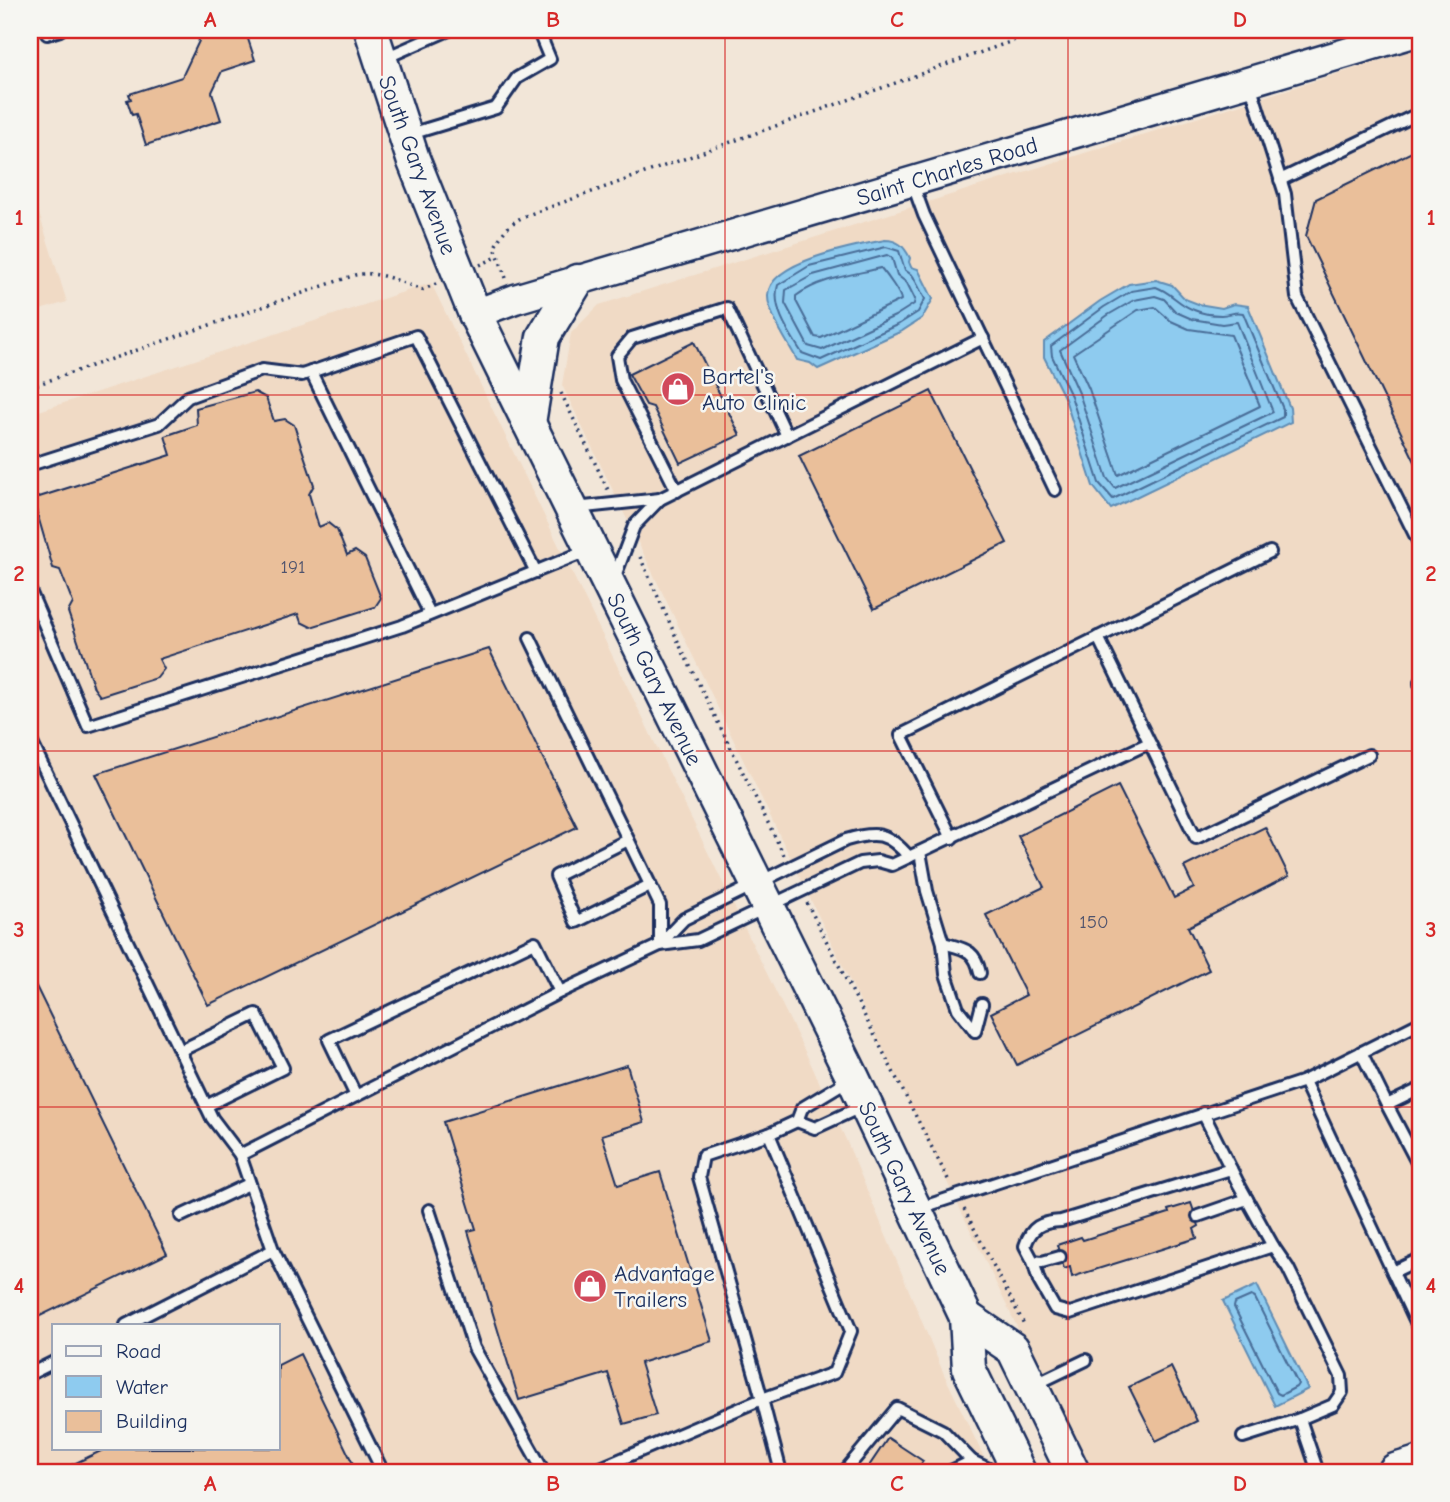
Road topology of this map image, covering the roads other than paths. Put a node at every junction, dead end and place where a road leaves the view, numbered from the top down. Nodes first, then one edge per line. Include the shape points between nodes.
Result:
1 (60, 30) edge
2 (371, 30) edge
3 (449, 30) edge
4 (538, 30) edge
5 (1420, 31) edge
6 (47, 34) dead end
7 (380, 60) junction
8 (1249, 82) junction
9 (1420, 113) edge
10 (405, 136) junction
11 (1280, 180) junction
12 (912, 181) junction
13 (577, 281) junction
14 (475, 314) junction
15 (983, 338) junction
16 (311, 372) junction
17 (529, 423) junction
18 (787, 436) junction
19 (30, 465) edge
20 (1055, 490) dead end
21 (677, 491) junction
22 (660, 499) junction
23 (571, 508) junction
24 (1420, 545) edge
25 (591, 549) junction
26 (1270, 552) dead end
27 (536, 572) junction
28 (611, 588) junction
29 (30, 591) edge
30 (430, 614) junction
31 (1098, 637) junction
32 (530, 638) dead end
33 (30, 740) edge
34 (1149, 743) junction
35 (1368, 755) dead end
36 (951, 838) junction
37 (628, 840) junction
38 (915, 854) junction
39 (650, 886) junction
40 (761, 895) junction
41 (943, 943) junction
42 (660, 945) junction
43 (980, 973) dead end
44 (560, 992) junction
45 (982, 1004) dead end
46 (1420, 1023) edge
47 (180, 1051) junction
48 (1361, 1052) junction
49 (1304, 1080) junction
50 (1420, 1089) edge
51 (859, 1091) junction
52 (356, 1096) junction
53 (1387, 1105) junction
54 (206, 1106) junction
55 (1203, 1112) junction
56 (797, 1121) junction
57 (769, 1133) junction
58 (240, 1155) junction
59 (1420, 1168) edge
60 (1231, 1169) junction
61 (249, 1184) junction
62 (1247, 1199) junction
63 (429, 1210) dead end
64 (915, 1210) junction
65 (181, 1216) dead end
66 (1198, 1216) dead end
67 (1273, 1245) junction
68 (273, 1250) junction
69 (1060, 1257) dead end
70 (1420, 1259) edge
71 (1033, 1261) junction
72 (1393, 1272) junction
73 (966, 1317) junction
74 (1420, 1322) edge
75 (128, 1324) edge
76 (1086, 1360) dead end
77 (52, 1363) edge
78 (30, 1374) edge
79 (1031, 1386) junction
80 (762, 1399) junction
81 (1300, 1419) junction
82 (1243, 1437) dead end
83 (972, 1461) junction
84 (1420, 1465) edge
85 (383, 1472) edge
86 (544, 1472) edge
87 (591, 1472) edge
88 (781, 1472) edge
89 (844, 1472) edge
90 (949, 1472) edge
91 (995, 1472) edge
92 (1019, 1472) edge
93 (1073, 1472) edge
94 (1318, 1472) edge
95 (1397, 1472) edge

1 - 6 lane
2 - 7 main road, South Gary Avenue
3 - 7 lane
4 - 10 lane via 550,59 517,78 496,108
5 - 8 street, Saint Charles Road
7 - 10 main road, South Gary Avenue
8 - 11 lane
8 - 12 street, Saint Charles Road
9 - 11 lane
10 - 14 main road, South Gary Avenue
11 - 24 lane via 1297,297
12 - 13 street, Saint Charles Road
12 - 15 lane
13 - 14 street, Saint Charles Road
13 - 17 main road via 543,337
14 - 17 main road, South Gary Avenue
15 - 18 lane
15 - 20 lane
16 - 19 lane via 262,370 188,397 159,424
16 - 27 lane via 416,337
16 - 30 lane
17 - 23 main road, South Gary Avenue
18 - 21 lane
18 - 21 lane via 727,308 632,338 617,356 621,380
21 - 22 lane
22 - 23 lane
22 - 28 lane via 634,526
23 - 25 main road, South Gary Avenue
25 - 27 lane
25 - 28 main road, South Gary Avenue
26 - 31 lane
27 - 30 lane
28 - 40 main road, South Gary Avenue
29 - 30 lane via 88,726
31 - 34 lane
31 - 36 lane via 901,735
32 - 37 lane
33 - 47 lane
34 - 35 lane via 1196,838
34 - 36 lane
36 - 38 lane
37 - 39 lane
37 - 39 lane via 556,876 576,922
38 - 40 lane via 892,865 860,863
38 - 40 lane via 885,836 868,834 846,840
38 - 41 lane
39 - 42 lane via 660,905
40 - 42 lane via 698,940
40 - 42 lane via 684,919
40 - 51 main road, South Gary Avenue
41 - 43 lane via 967,950 977,960
41 - 45 lane via 946,974 958,1009 975,1031
42 - 44 lane
44 - 52 lane
44 - 52 lane via 535,942 329,1041
46 - 48 lane
47 - 54 lane
47 - 54 lane via 256,1014 283,1068
48 - 49 lane
48 - 53 lane
49 - 55 lane
49 - 72 lane
50 - 53 lane
51 - 56 lane via 802,1108
51 - 56 lane via 815,1128
51 - 64 main road, South Gary Avenue
52 - 58 lane
53 - 59 lane
54 - 58 lane
55 - 60 lane
55 - 64 lane
56 - 57 lane
57 - 80 lane via 704,1156 699,1178
57 - 80 lane via 851,1331 834,1373
58 - 61 lane
60 - 62 lane
60 - 71 lane via 1039,1225 1025,1246
61 - 65 lane
61 - 68 lane
62 - 66 lane
62 - 67 lane
63 - 86 lane via 474,1348
64 - 73 main road, South Gary Avenue
67 - 71 lane via 1070,1313 1055,1309
67 - 81 lane via 1341,1376 1342,1392 1333,1405
68 - 75 lane
68 - 85 lane
69 - 71 lane
70 - 72 lane
72 - 74 lane
73 - 79 main road via 1013,1349
73 - 92 main road, South Gary Avenue via 969,1369
76 - 79 lane
77 - 78 lane
79 - 93 main road
80 - 87 lane
80 - 88 lane
81 - 82 lane
81 - 94 lane
83 - 89 lane via 943,1431 897,1408
83 - 90 lane
83 - 91 lane
84 - 95 main road

